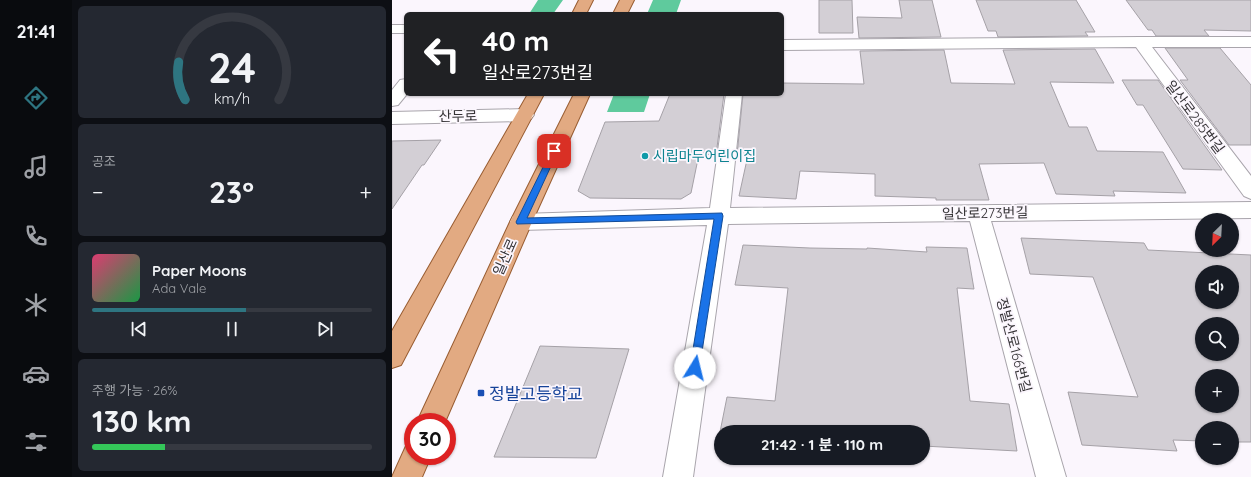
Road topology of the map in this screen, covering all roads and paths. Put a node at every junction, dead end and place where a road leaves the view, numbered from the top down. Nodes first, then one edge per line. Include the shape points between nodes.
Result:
1 (586, 0) edge
2 (626, 0) edge
3 (580, 12) edge
4 (621, 12) edge
5 (392, 29) edge
6 (404, 29) edge
7 (1140, 42) junction
8 (1251, 42) edge
9 (784, 45) edge
10 (404, 86) edge
11 (535, 96) edge
12 (581, 96) edge
13 (734, 96) edge
14 (392, 101) edge
15 (525, 115) junction
16 (392, 118) edge
17 (1251, 191) edge
18 (1251, 210) edge
19 (978, 213) junction
20 (719, 216) junction
21 (520, 222) junction
22 (392, 356) edge
23 (435, 413) edge
24 (412, 465) edge
25 (407, 477) edge
26 (678, 477) edge
27 (1051, 477) edge

1 - 3 main road
2 - 4 main road
5 - 6 street
7 - 8 street
7 - 9 street
7 - 17 street, 일산로285번길
10 - 14 street
11 - 15 main road
12 - 21 main road, 일산로
13 - 20 street
15 - 16 street, 산두로
15 - 22 main road
18 - 19 street, 일산로273번길
19 - 20 street, 일산로273번길
19 - 27 street, 정발산로166번길
20 - 21 street, 일산로273번길
20 - 26 street
21 - 23 main road, 일산로
24 - 25 main road

